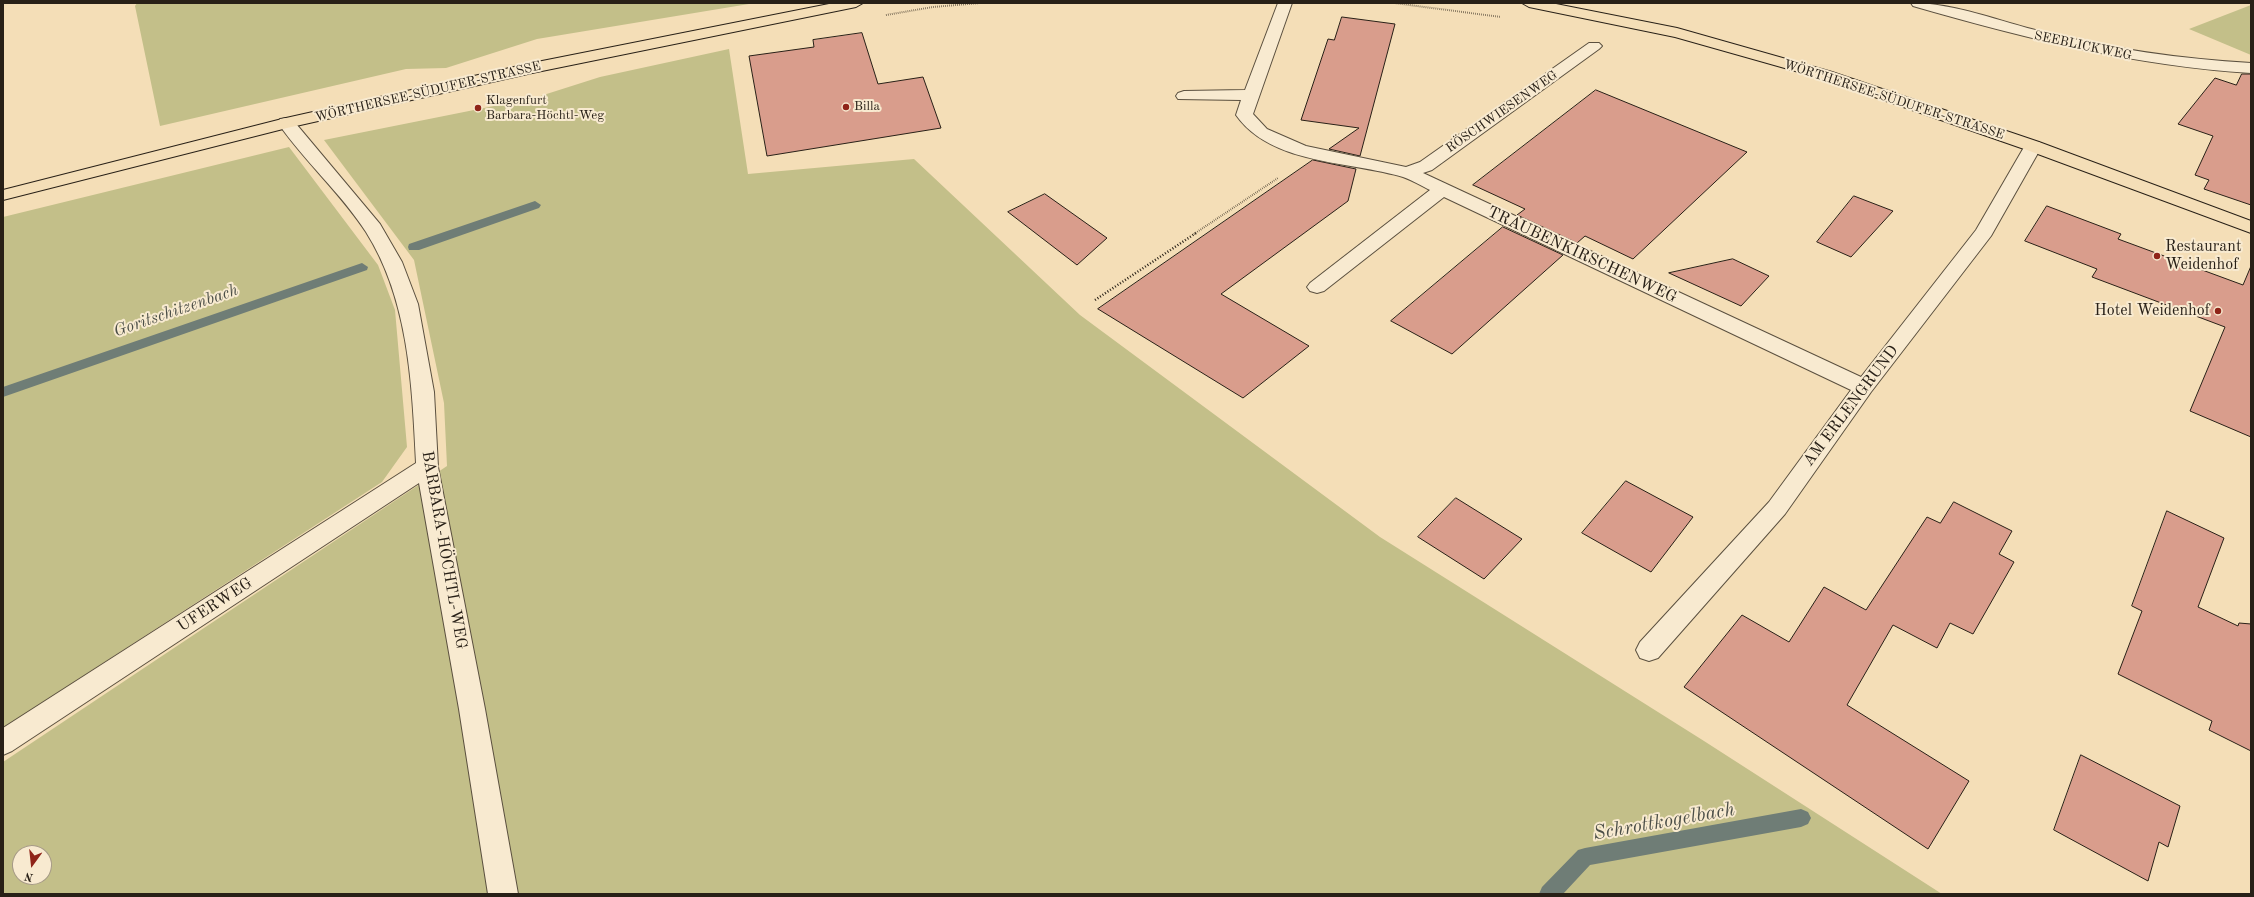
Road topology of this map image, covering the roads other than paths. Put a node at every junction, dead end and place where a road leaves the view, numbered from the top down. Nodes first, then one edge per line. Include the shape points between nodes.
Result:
1 (856, 3) edge
2 (1286, 3) edge
3 (1529, 3) edge
4 (1918, 3) edge
5 (1594, 46) dead end
6 (2251, 68) edge
7 (1250, 95) junction
8 (1184, 96) dead end
9 (286, 123) junction
10 (2032, 146) junction
11 (1408, 173) junction
12 (1442, 190) junction
13 (3, 195) edge
14 (2251, 227) edge
15 (1317, 287) dead end
16 (1864, 387) junction
17 (427, 467) junction
18 (1648, 650) dead end
19 (3, 743) edge
20 (503, 894) edge

1 - 9 main road, WÖRTHERSEE-SÜDUFER-STRASSE via 532,68
2 - 7 street
3 - 10 main road, WÖRTHERSEE-SÜDUFER-STRASSE via 1677,32 1826,75
4 - 6 street, SEEBLICKWEG via 2026,34 2099,51 2151,60
5 - 11 street, RÖSCHWIESENWEG via 1426,166
7 - 8 street
7 - 11 street via 1244,115 1261,133 1313,154
9 - 13 main road, WÖRTHERSEE-SÜDUFER-STRASSE
9 - 17 street, BARBARA-HÖCHTL-WEG via 373,228 393,262 408,304 423,392
10 - 14 main road, WÖRTHERSEE-SÜDUFER-STRASSE
10 - 16 street, AM ERLENGRUND via 1984,232
11 - 12 street
12 - 15 street
12 - 16 street, TRAUBENKIRSCHENWEG
16 - 18 street, AM ERLENGRUND via 1776,508
17 - 19 street, UFERWEG
17 - 20 street, BARBARA-HÖCHTL-WEG

